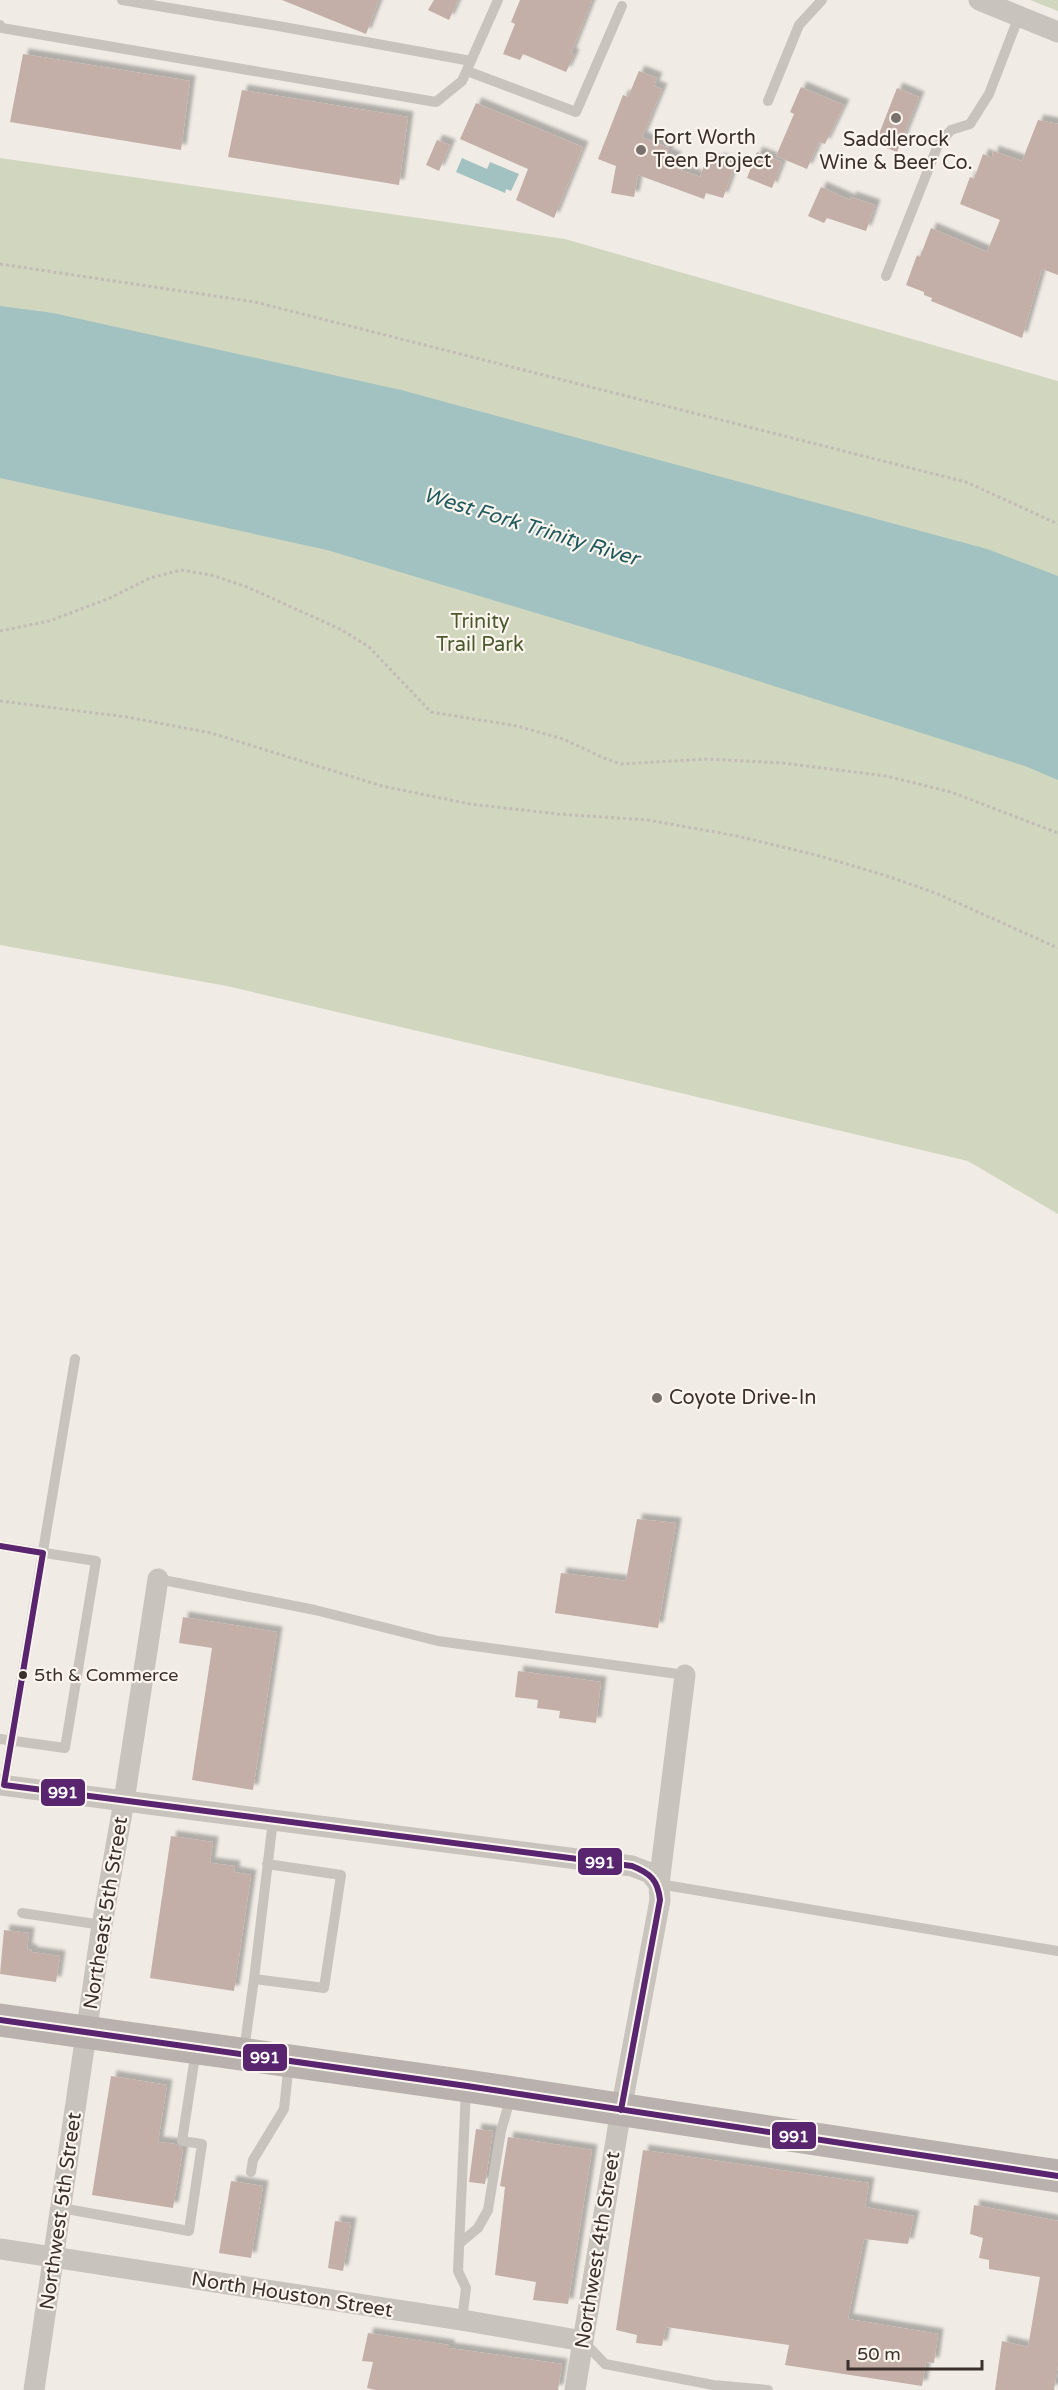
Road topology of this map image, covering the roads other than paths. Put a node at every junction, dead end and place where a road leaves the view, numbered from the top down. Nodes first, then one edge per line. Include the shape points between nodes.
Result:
1 (122, 0) edge
2 (498, 0) edge
3 (822, 0) edge
4 (980, 0) edge
5 (621, 6) dead end
6 (1019, 16) junction
7 (0, 25) edge
8 (1058, 32) edge
9 (469, 66) junction
10 (768, 101) dead end
11 (886, 276) dead end
12 (75, 1359) dead end
13 (0, 1546) edge
14 (43, 1553) junction
15 (158, 1579) joint
16 (685, 1675) joint
17 (0, 1739) edge
18 (12, 1741) junction
19 (2, 1785) edge
20 (124, 1801) junction
21 (273, 1820) junction
22 (267, 1864) junction
23 (659, 1884) junction
24 (22, 1913) dead end
25 (102, 1925) junction
26 (1058, 1951) edge
27 (254, 1979) junction
28 (0, 2020) edge
29 (87, 2032) junction
30 (196, 2049) junction
31 (244, 2055) junction
32 (289, 2062) junction
33 (467, 2086) junction
34 (512, 2093) junction
35 (621, 2110) junction
36 (251, 2172) dead end
37 (1058, 2176) edge
38 (62, 2208) junction
39 (460, 2243) junction
40 (0, 2249) edge
41 (55, 2258) junction
42 (462, 2320) junction
43 (583, 2341) junction
44 (34, 2390) edge
45 (575, 2390) edge
46 (768, 2390) edge

1 - 9 lane via 278,26
2 - 9 lane
3 - 10 lane via 799,25
4 - 6 street
5 - 9 lane via 576,112
6 - 8 street
6 - 11 lane via 989,94 970,124 951,130 938,145
7 - 9 lane via 436,102 462,81
12 - 14 lane
13 - 14 lane
14 - 18 lane
14 - 18 lane via 96,1561 71,1713 65,1748
15 - 16 lane via 315,1610 438,1641
15 - 20 street, Northeast 5th Street
16 - 23 street, Northwest 4th Street
17 - 18 lane
18 - 19 lane
19 - 20 street
20 - 21 street
20 - 25 street, Northeast 5th Street
21 - 22 lane
21 - 23 street via 632,1866 650,1873
22 - 27 lane
22 - 27 lane via 341,1875 324,1988
23 - 26 lane
23 - 35 street, Northwest 4th Street via 660,1900
24 - 25 lane
25 - 29 street, Northeast 5th Street
27 - 31 lane
28 - 29 main road
29 - 30 main road
29 - 38 street, Northwest 5th Street
30 - 31 main road
30 - 38 lane via 182,2141 202,2144 189,2231
31 - 32 main road
32 - 33 main road
32 - 36 lane via 284,2109 253,2160
33 - 34 main road
33 - 39 lane
34 - 35 main road
34 - 39 lane via 501,2131 488,2210 478,2228
35 - 37 main road
35 - 43 street, Northwest 4th Street
38 - 41 street, Northwest 5th Street
39 - 42 lane via 458,2271 466,2288
40 - 41 street, North Houston Street
41 - 42 street, North Houston Street
41 - 44 street, Northwest 5th Street
42 - 43 street, North Houston Street
43 - 45 street, Northwest 4th Street
43 - 46 lane via 605,2364 712,2385

